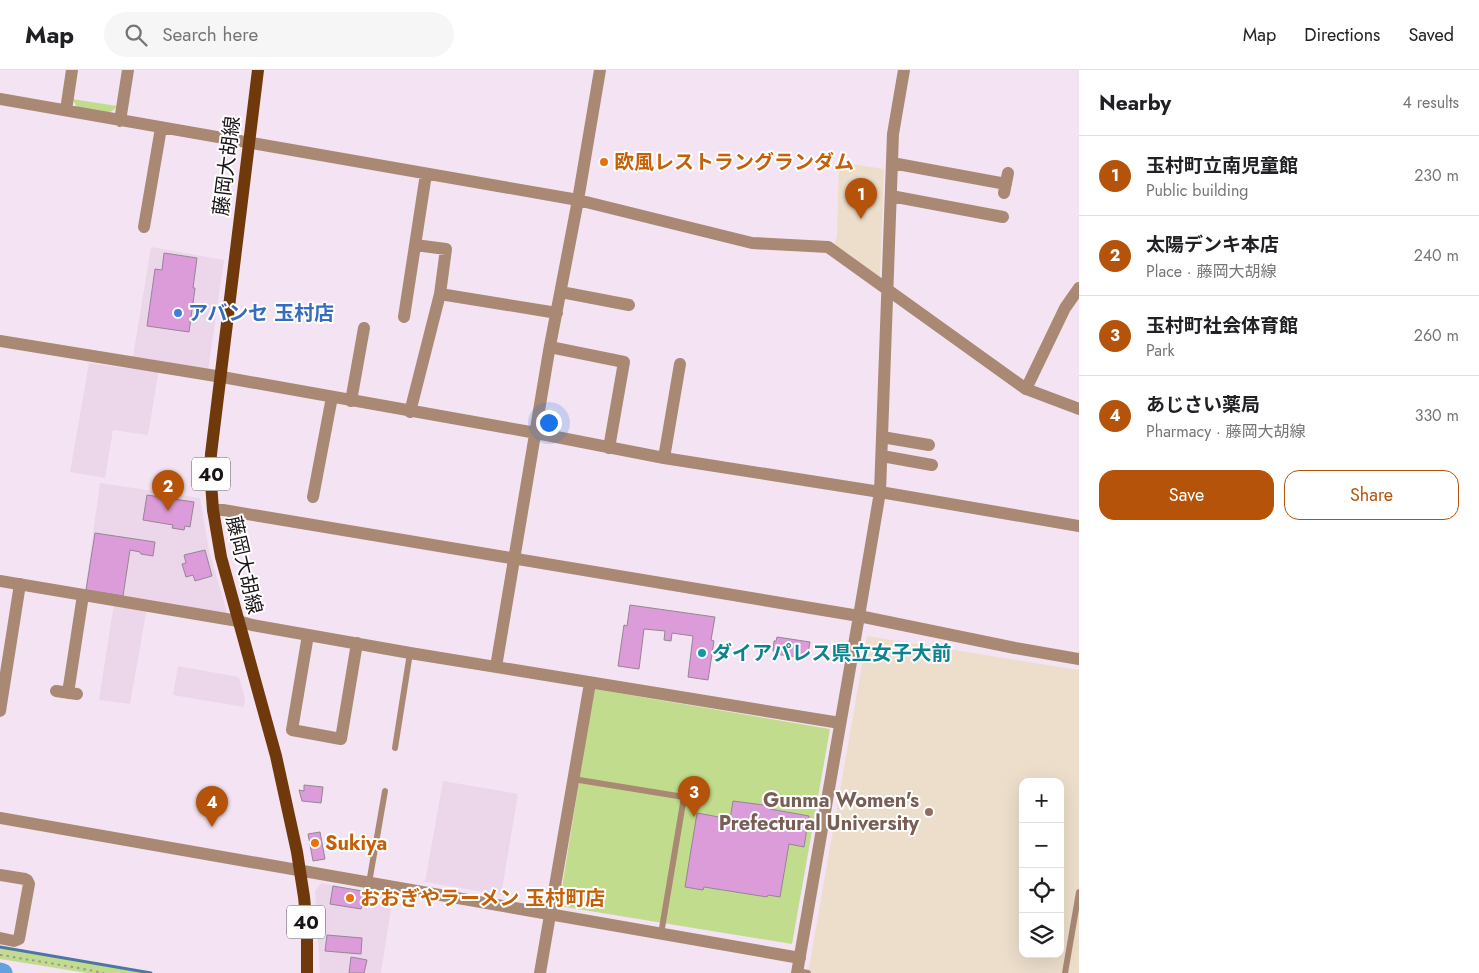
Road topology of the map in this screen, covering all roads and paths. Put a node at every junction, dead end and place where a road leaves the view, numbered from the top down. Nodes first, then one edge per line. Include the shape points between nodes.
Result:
1 (72, 70) edge
2 (128, 70) edge
3 (258, 70) edge
4 (600, 70) edge
5 (904, 70) edge
6 (0, 99) edge
7 (66, 110) junction
8 (120, 121) junction
9 (161, 128) junction
10 (249, 143) junction
11 (892, 163) junction
12 (426, 174) junction
13 (1006, 183) dead end
14 (891, 196) junction
15 (578, 200) junction
16 (1003, 217) dead end
17 (144, 227) dead end
18 (415, 245) junction
19 (1079, 288) edge
20 (887, 289) junction
21 (561, 292) junction
22 (440, 294) junction
23 (629, 305) dead end
24 (557, 313) junction
25 (404, 317) dead end
26 (364, 328) dead end
27 (0, 341) edge
28 (550, 347) junction
29 (680, 364) dead end
30 (222, 377) junction
31 (1026, 389) junction
32 (332, 397) junction
33 (351, 401) junction
34 (1079, 408) edge
35 (410, 412) junction
36 (536, 433) junction
37 (882, 437) junction
38 (929, 445) dead end
39 (609, 448) junction
40 (882, 456) junction
41 (664, 458) junction
42 (932, 465) dead end
43 (880, 492) junction
44 (313, 497) dead end
45 (213, 510) junction
46 (1078, 521) edge
47 (514, 558) junction
48 (0, 581) edge
49 (20, 584) junction
50 (83, 595) junction
51 (859, 616) junction
52 (238, 622) junction
53 (308, 635) junction
54 (356, 643) junction
55 (410, 653) junction
56 (1079, 659) edge
57 (496, 667) junction
58 (590, 683) junction
59 (67, 693) dead end
60 (0, 711) edge
61 (840, 723) junction
62 (395, 748) dead end
63 (574, 779) junction
64 (385, 791) dead end
65 (0, 818) edge
66 (300, 871) junction
67 (0, 874) edge
68 (368, 883) junction
69 (1079, 892) edge
70 (550, 914) junction
71 (661, 934) junction
72 (0, 938) edge
73 (0, 955) edge
74 (800, 958) junction
75 (801, 972) edge
76 (104, 973) edge
77 (307, 973) edge
78 (540, 973) edge
79 (1065, 973) edge

1 - 7 street
2 - 8 street
3 - 10 main road, 藤岡大胡線 / 40
4 - 15 street
5 - 11 street via 893,134
6 - 7 street
7 - 8 street
8 - 9 street
9 - 10 street
9 - 17 street
10 - 12 street
10 - 30 main road, 藤岡大胡線 / 40
11 - 13 street
11 - 14 street
12 - 15 street
12 - 18 street
14 - 16 street
14 - 20 street
15 - 20 street via 752,243 828,247
15 - 21 street
18 - 22 street via 446,249
18 - 25 street
19 - 31 street via 1065,308
20 - 31 street
20 - 37 street
21 - 23 street
21 - 24 street
22 - 24 street
22 - 35 street
24 - 28 street
26 - 33 street
27 - 30 street
28 - 36 street
28 - 39 street via 624,362
29 - 41 street
30 - 32 street
30 - 45 main road, 藤岡大胡線 / 40 via 211,454
31 - 34 street
32 - 33 street
32 - 44 street
33 - 35 street
35 - 36 street
36 - 39 street
36 - 47 street
37 - 38 street
37 - 40 street
39 - 41 street
40 - 42 street
40 - 43 street
41 - 43 street
43 - 46 street
43 - 51 street
45 - 47 street
45 - 52 main road, 藤岡大胡線 / 40
47 - 51 street
47 - 57 street
48 - 49 street
49 - 50 street
49 - 60 street
50 - 52 street
50 - 59 street
51 - 56 street
51 - 61 street
52 - 53 street
52 - 66 main road, 藤岡大胡線 / 40 via 276,756
53 - 54 street
53 - 54 street via 292,730 341,739
54 - 55 street
55 - 57 street
55 - 62 lane
57 - 58 street
58 - 61 street
58 - 63 street
61 - 74 street
63 - 70 street
63 - 71 lane via 684,797
64 - 68 lane
65 - 66 street
66 - 68 street
66 - 77 main road, 藤岡大胡線 / 40 via 307,928
67 - 72 street via 25,879 29,884 19,939
68 - 70 street
69 - 79 lane
70 - 71 street
70 - 78 street
71 - 74 street
73 - 76 path
74 - 75 street

